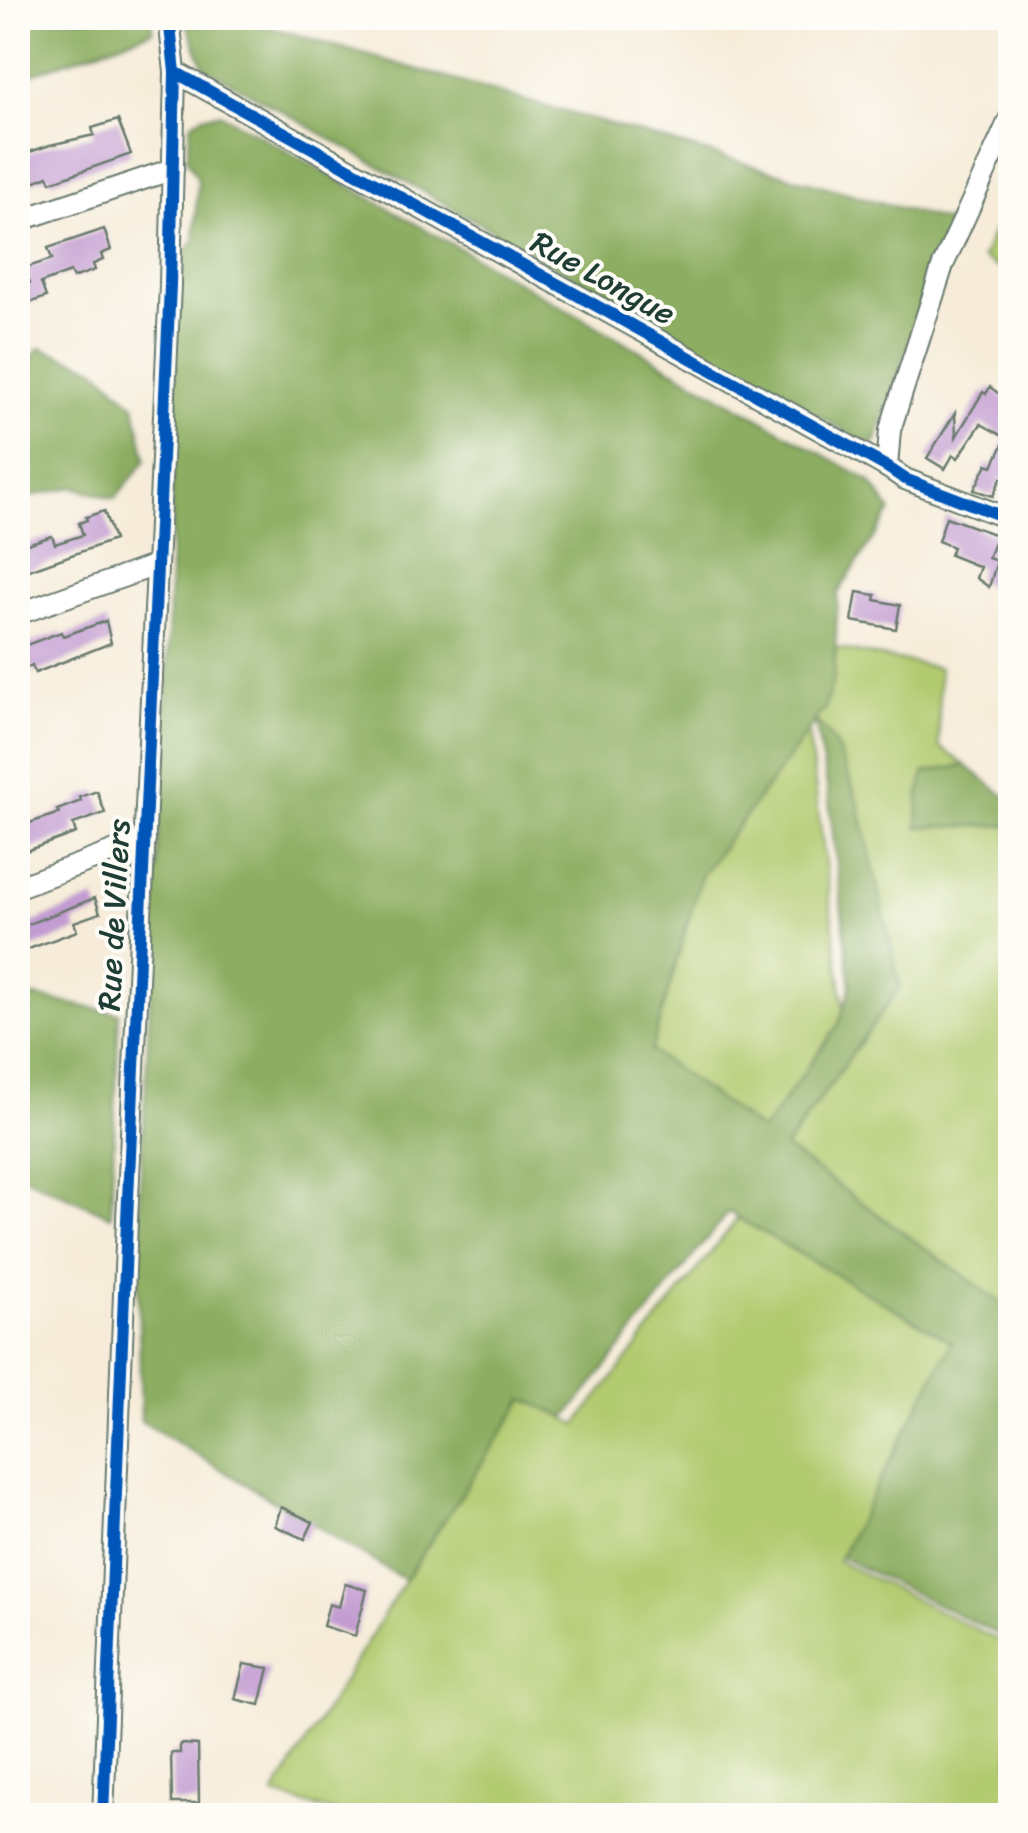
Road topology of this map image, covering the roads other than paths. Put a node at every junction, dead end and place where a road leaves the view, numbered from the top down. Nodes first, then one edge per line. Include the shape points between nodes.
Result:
1 (170, 18) edge
2 (174, 72) junction
3 (1010, 118) edge
4 (173, 169) junction
5 (18, 221) edge
6 (887, 467) junction
7 (1010, 519) edge
8 (156, 564) junction
9 (18, 614) edge
10 (144, 840) junction
11 (18, 887) edge
12 (103, 1816) edge

1 - 2 street, Rue de Villers
2 - 4 street, Rue de Villers
2 - 6 street, Rue Longue
3 - 6 street via 943,265 890,430
4 - 5 street
4 - 8 street, Rue de Villers
6 - 7 street, Rue Longue
8 - 9 street
8 - 10 street, Rue de Villers
10 - 11 street
10 - 12 street, Rue de Villers

